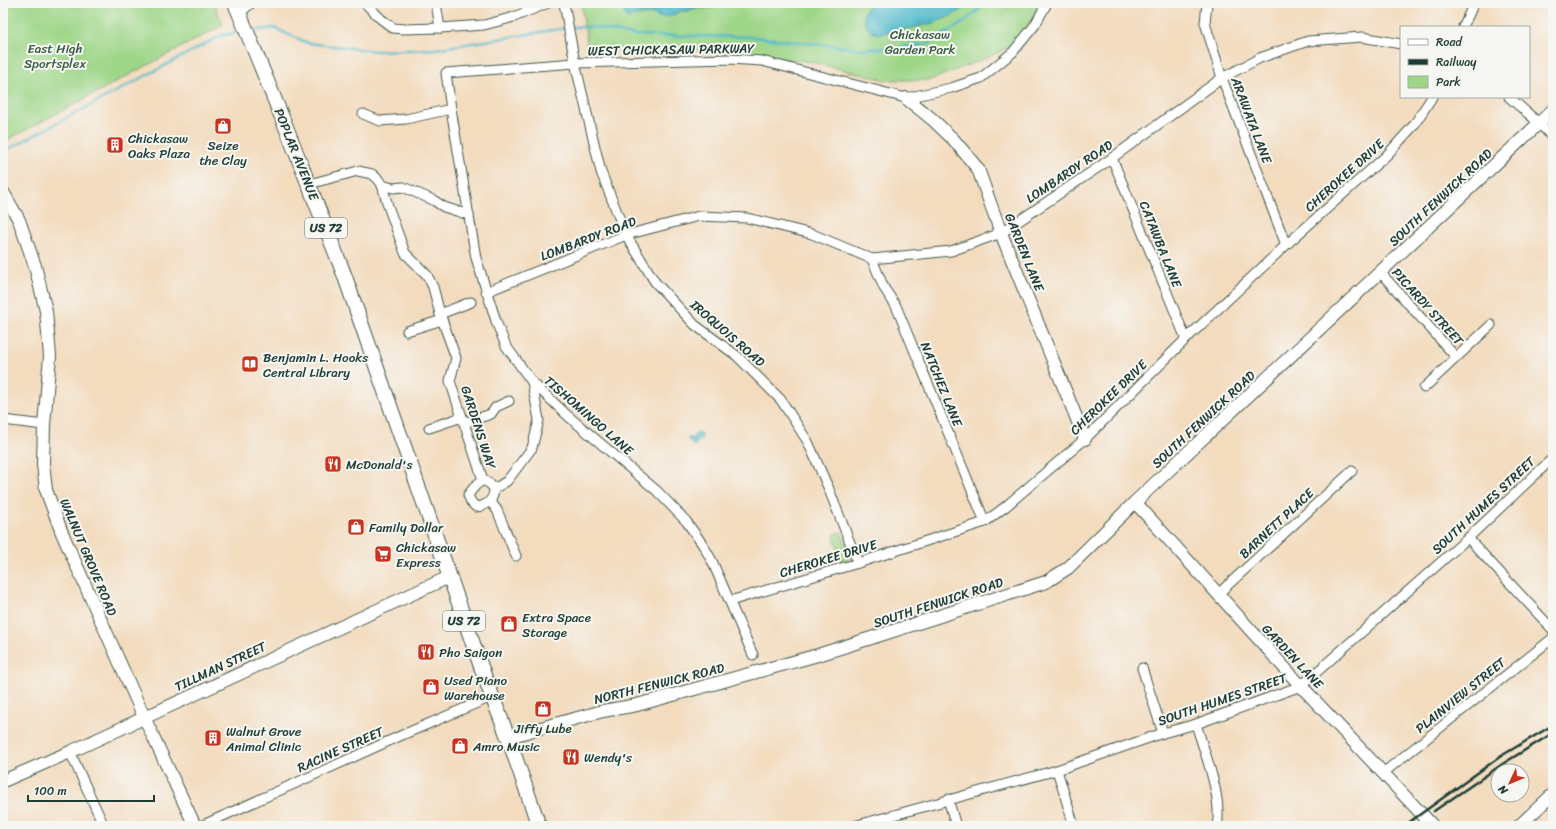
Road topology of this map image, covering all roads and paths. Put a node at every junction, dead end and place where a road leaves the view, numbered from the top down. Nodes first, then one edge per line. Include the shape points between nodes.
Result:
1 (365, 3) edge
2 (436, 3) edge
3 (548, 3) edge
4 (564, 3) edge
5 (1047, 3) edge
6 (1207, 3) edge
7 (1474, 3) edge
8 (241, 6) edge
9 (1463, 26) edge
10 (440, 28) junction
11 (1400, 44) edge
12 (575, 63) junction
13 (446, 73) joint
14 (1222, 78) junction
15 (906, 98) junction
16 (1431, 98) edge
17 (1510, 98) edge
18 (451, 109) junction
19 (1553, 110) edge
20 (363, 114) dead end
21 (1539, 123) junction
22 (1553, 138) edge
23 (1112, 158) junction
24 (309, 184) junction
25 (382, 185) junction
26 (3, 192) edge
27 (470, 215) junction
28 (1001, 233) junction
29 (626, 235) junction
30 (1286, 245) junction
31 (872, 259) junction
32 (1380, 272) junction
33 (486, 292) junction
34 (472, 302) dead end
35 (441, 317) junction
36 (1491, 325) dead end
37 (407, 331) dead end
38 (1186, 339) junction
39 (1456, 357) junction
40 (532, 382) junction
41 (1424, 388) dead end
42 (509, 401) dead end
43 (3, 420) edge
44 (463, 420) junction
45 (44, 425) junction
46 (429, 428) dead end
47 (1085, 439) junction
48 (1553, 458) edge
49 (1352, 471) dead end
50 (483, 480) junction
51 (494, 489) junction
52 (490, 501) junction
53 (1135, 502) junction
54 (985, 522) junction
55 (1468, 538) junction
56 (516, 556) dead end
57 (858, 563) junction
58 (449, 576) junction
59 (1217, 595) junction
60 (730, 601) junction
61 (1553, 630) edge
62 (1553, 638) edge
63 (754, 655) dead end
64 (818, 655) joint
65 (1142, 668) dead end
66 (1301, 686) junction
67 (491, 697) junction
68 (144, 717) junction
69 (1196, 724) junction
70 (1163, 733) junction
71 (508, 737) junction
72 (70, 752) junction
73 (1057, 770) junction
74 (1383, 773) junction
75 (3, 781) edge
76 (1553, 794) edge
77 (948, 799) junction
78 (859, 825) edge
79 (104, 826) edge
80 (196, 826) edge
81 (201, 826) edge
82 (539, 826) edge
83 (956, 826) edge
84 (1074, 826) edge
85 (1217, 826) edge
86 (1433, 826) edge
87 (1519, 826) edge

1 - 10 street via 393,28
2 - 10 street
3 - 10 street via 514,17 484,25
4 - 12 street, IROQUOIS ROAD
5 - 15 street, WEST CHICKASAW PARKWAY via 1035,25 1013,52 980,78 951,88
6 - 14 street, ARAWATA LANE via 1205,23
7 - 9 street
8 - 24 main road, POPLAR AVENUE / US 72 via 251,39
11 - 14 street, LOMBARDY ROAD via 1362,37 1308,41 1260,58
12 - 13 street, WEST CHICKASAW PARKWAY
12 - 15 street, WEST CHICKASAW PARKWAY via 730,59 762,61
12 - 29 street, IROQUOIS ROAD via 601,172
13 - 18 street, TISHOMINGO LANE
14 - 23 street, LOMBARDY ROAD
14 - 30 street, ARAWATA LANE
15 - 28 street, GARDEN LANE via 954,140 978,169
16 - 30 street, CHEROKEE DRIVE via 1414,125 1387,154
17 - 21 street
18 - 20 street via 406,119 380,121
18 - 27 street, TISHOMINGO LANE
19 - 21 street, SOUTH FENWICK ROAD
21 - 22 street
21 - 32 street, SOUTH FENWICK ROAD
23 - 28 street, LOMBARDY ROAD
23 - 38 street, CATAWBA LANE
24 - 25 street via 358,171 372,174
24 - 58 main road, POPLAR AVENUE / US 72 via 344,274
25 - 27 street via 403,187 444,207
25 - 35 street, GARDENS WAY via 406,253 427,275
26 - 45 street, WALNUT GROVE ROAD via 19,220 35,266 46,311 50,356
27 - 33 street, TISHOMINGO LANE via 476,258
28 - 31 street, LOMBARDY ROAD via 951,251
28 - 47 street, GARDEN LANE
29 - 31 street, LOMBARDY ROAD via 699,216 747,218 812,234
29 - 33 street, LOMBARDY ROAD
29 - 57 street, IROQUOIS ROAD via 655,282 695,325 738,356 781,400 808,442
30 - 38 street, CHEROKEE DRIVE
31 - 54 street, NATCHEZ LANE via 884,288 896,306
32 - 39 street, PICARDY STREET
32 - 53 street, SOUTH FENWICK ROAD
33 - 40 street, TISHOMINGO LANE via 506,346
34 - 35 street
35 - 37 street
35 - 44 street, GARDENS WAY via 456,358 450,381
36 - 39 street, PICARDY STREET
38 - 47 street, CHEROKEE DRIVE
39 - 41 street, PICARDY STREET
40 - 51 street via 539,420 532,448 508,481
40 - 60 street, TISHOMINGO LANE via 657,491 676,511 708,553
42 - 44 street via 496,407 491,414
43 - 45 street
44 - 46 street
44 - 50 street, GARDENS WAY
45 - 68 street, WALNUT GROVE ROAD via 43,464 46,490 62,533
47 - 54 street, CHEROKEE DRIVE
48 - 55 street, SOUTH HUMES STREET
49 - 59 street, BARNETT PLACE
50 - 51 street, GARDENS WAY
50 - 52 street, GARDENS WAY via 468,495 476,507
51 - 52 street
52 - 56 street via 497,510
53 - 59 street, GARDEN LANE
53 - 64 street, SOUTH FENWICK ROAD via 1068,568 1046,582
54 - 57 street, CHEROKEE DRIVE
55 - 61 street
55 - 66 street, SOUTH HUMES STREET
57 - 60 street, CHEROKEE DRIVE
58 - 67 main road, POPLAR AVENUE / US 72
58 - 68 street, TILLMAN STREET
59 - 66 street, GARDEN LANE
60 - 63 street, TISHOMINGO LANE
62 - 74 street, PLAINVIEW STREET
64 - 71 street, NORTH FENWICK ROAD via 637,705 603,711
65 - 70 street
66 - 69 street, SOUTH HUMES STREET
66 - 74 street, GARDEN LANE
67 - 71 main road, POPLAR AVENUE / US 72
67 - 81 street, RACINE STREET
68 - 72 street, TILLMAN STREET
68 - 80 street, WALNUT GROVE ROAD
69 - 70 street, SOUTH HUMES STREET
69 - 85 street via 1215,787 1219,819
70 - 73 street, SOUTH HUMES STREET
71 - 82 main road, POPLAR AVENUE / US 72
72 - 75 street, TILLMAN STREET
72 - 79 street
73 - 77 street, SOUTH HUMES STREET
73 - 84 street
74 - 86 street, GARDEN LANE
76 - 87 street
77 - 78 street, SOUTH HUMES STREET
77 - 83 street

